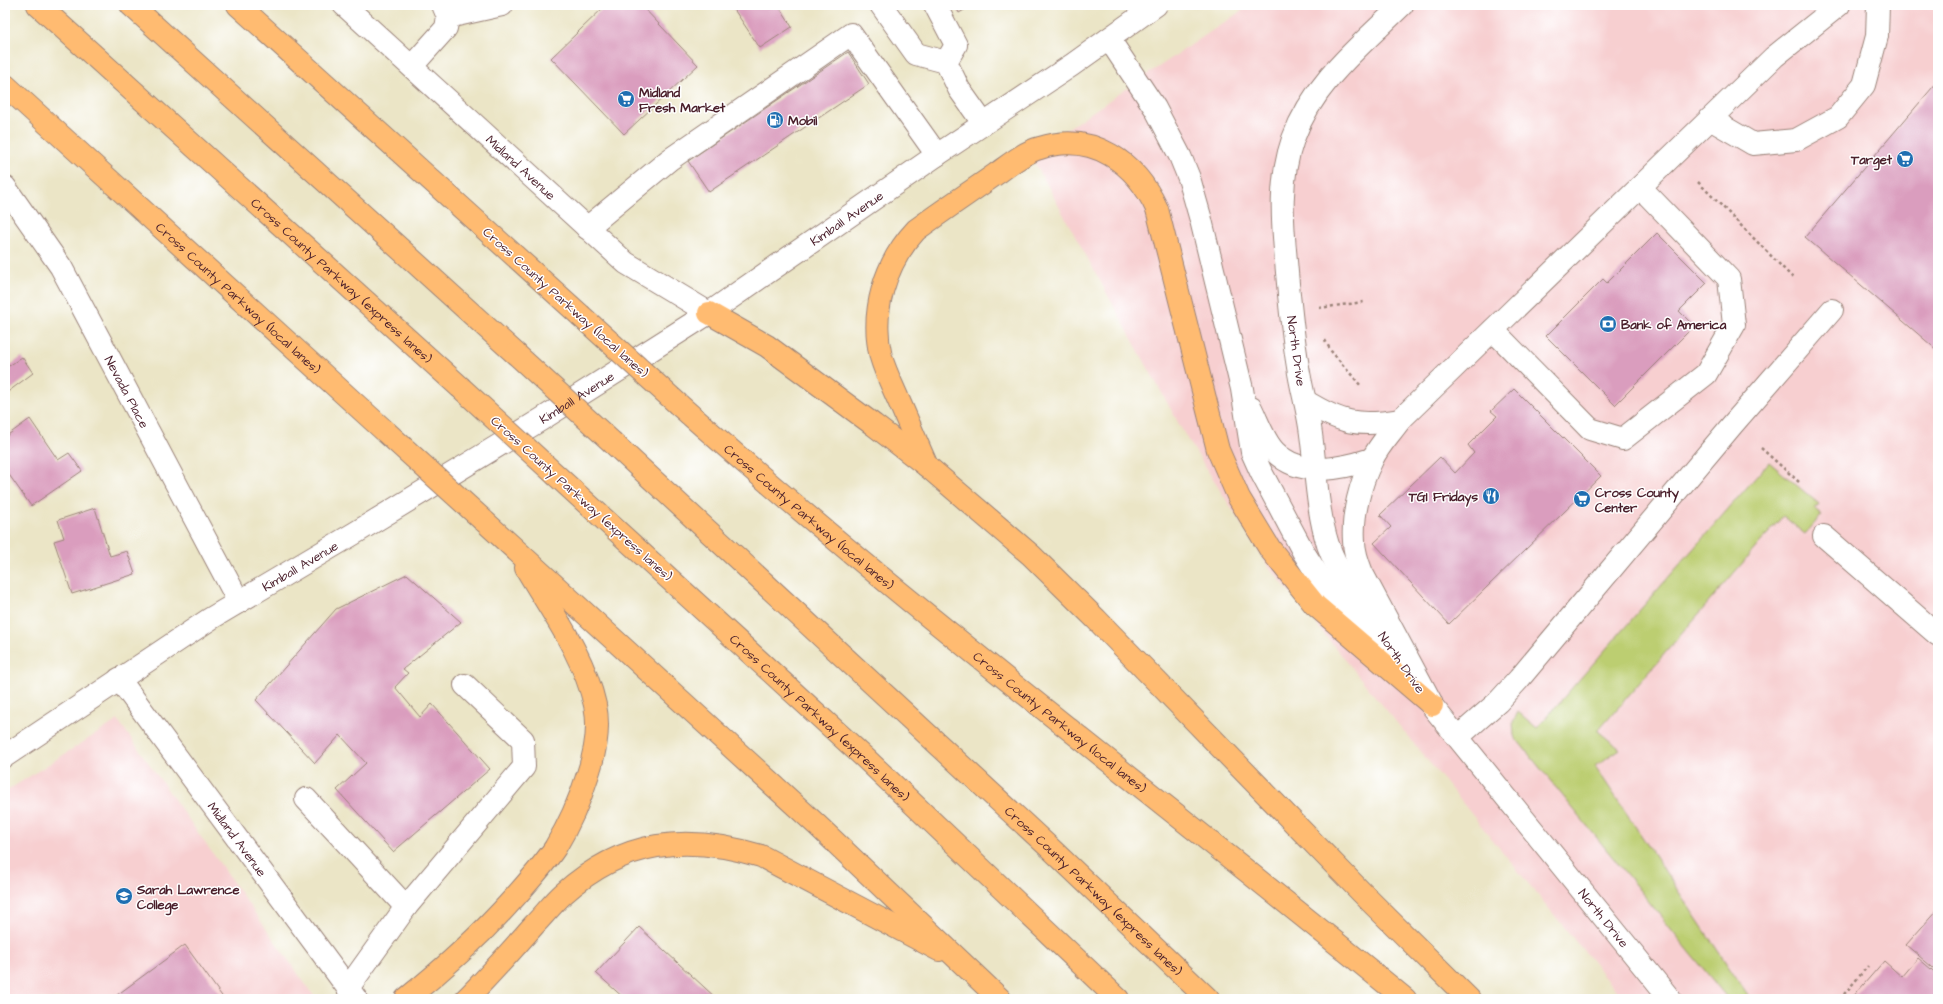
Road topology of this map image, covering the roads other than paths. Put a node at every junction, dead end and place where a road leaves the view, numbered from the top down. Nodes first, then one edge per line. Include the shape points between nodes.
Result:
1 (38, 5) edge
2 (131, 5) edge
3 (238, 5) edge
4 (344, 5) edge
5 (502, 5) edge
6 (881, 5) edge
7 (935, 5) edge
8 (1156, 5) edge
9 (1402, 5) edge
10 (1839, 5) edge
11 (1878, 5) edge
12 (445, 11) edge
13 (1108, 39) junction
14 (946, 62) junction
15 (412, 66) junction
16 (5, 85) edge
17 (1710, 119) junction
18 (983, 123) junction
19 (936, 155) junction
20 (5, 187) edge
21 (1640, 187) junction
22 (587, 228) junction
23 (1832, 310) dead end
24 (709, 313) junction
25 (1494, 330) junction
26 (1242, 389) junction
27 (1305, 401) junction
28 (1400, 420) junction
29 (1372, 459) junction
30 (927, 466) junction
31 (1314, 469) junction
32 (1824, 536) dead end
33 (515, 550) junction
34 (239, 602) junction
35 (1938, 635) edge
36 (119, 679) junction
37 (465, 685) dead end
38 (1432, 705) junction
39 (1458, 737) junction
40 (5, 756) edge
41 (306, 799) dead end
42 (406, 908) junction
43 (961, 962) junction
44 (352, 993) edge
45 (406, 999) edge
46 (466, 999) edge
47 (1000, 999) edge
48 (1118, 999) edge
49 (1208, 999) edge
50 (1405, 999) edge
51 (1469, 999) edge
52 (1670, 999) edge

1 - 48 highway, Cross County Parkway (express lanes), bridge via 870,762
2 - 49 highway, Cross County Parkway (express lanes), bridge via 613,443 1050,848
3 - 50 highway, Cross County Parkway (local lanes), bridge via 748,467
4 - 15 street, Midland Avenue
5 - 12 street
6 - 14 street via 916,54
7 - 14 street via 956,45
8 - 13 street, Kimball Avenue
9 - 27 street, North Drive via 1334,70 1322,85 1300,122 1287,160 1283,181 1282,223 1294,341
10 - 17 street via 1774,57
11 - 17 street via 1877,36 1864,85 1838,117 1796,140 1753,144
12 - 15 street via 446,28
13 - 18 street, Kimball Avenue
13 - 26 street, North Drive via 1155,108 1189,178 1202,220
14 - 18 street via 959,89
15 - 22 street, Midland Avenue
16 - 33 highway, Cross County Parkway (local lanes), bridge
17 - 21 street
18 - 19 street, Kimball Avenue
19 - 22 street via 851,34 669,160
19 - 24 street, Kimball Avenue
20 - 34 street, Nevada Place via 61,267
21 - 25 street
21 - 25 street via 1729,279 1734,324 1706,374 1624,439 1590,429
22 - 24 street, Midland Avenue via 639,272
23 - 39 street via 1514,684 1498,702
24 - 30 highway via 767,346
24 - 34 street, Kimball Avenue via 542,419
25 - 28 street
26 - 31 street via 1274,451 1293,464
26 - 38 street, North Drive via 1252,452 1311,565 1329,592
27 - 28 street via 1326,414 1351,423
27 - 31 street, North Drive
28 - 29 street
29 - 31 street via 1342,468
29 - 38 street via 1362,486 1354,526 1357,558 1362,573
30 - 38 highway via 880,350 880,298 894,260 903,244 929,220 1038,148 1066,144 1084,145 1104,151 1122,162 1138,177 1158,209 1218,450 1239,498 1254,524 1270,549 1315,604
30 - 51 highway via 1031,555
31 - 38 street, North Drive via 1323,528 1336,566
32 - 35 street
33 - 43 highway, Cross County Parkway (local lanes) via 817,825
33 - 45 highway via 582,667 595,707 595,750 582,794 570,822 539,870 483,932
34 - 36 street, Kimball Avenue
36 - 40 street, Kimball Avenue
36 - 44 street, Midland Avenue
37 - 42 street via 522,740 524,767
38 - 39 street, North Drive
39 - 52 street, North Drive
41 - 42 street
42 - 44 street
43 - 46 highway via 761,856 733,847 705,843 675,843 624,855 583,877 562,894
43 - 47 highway, Cross County Parkway (local lanes)

